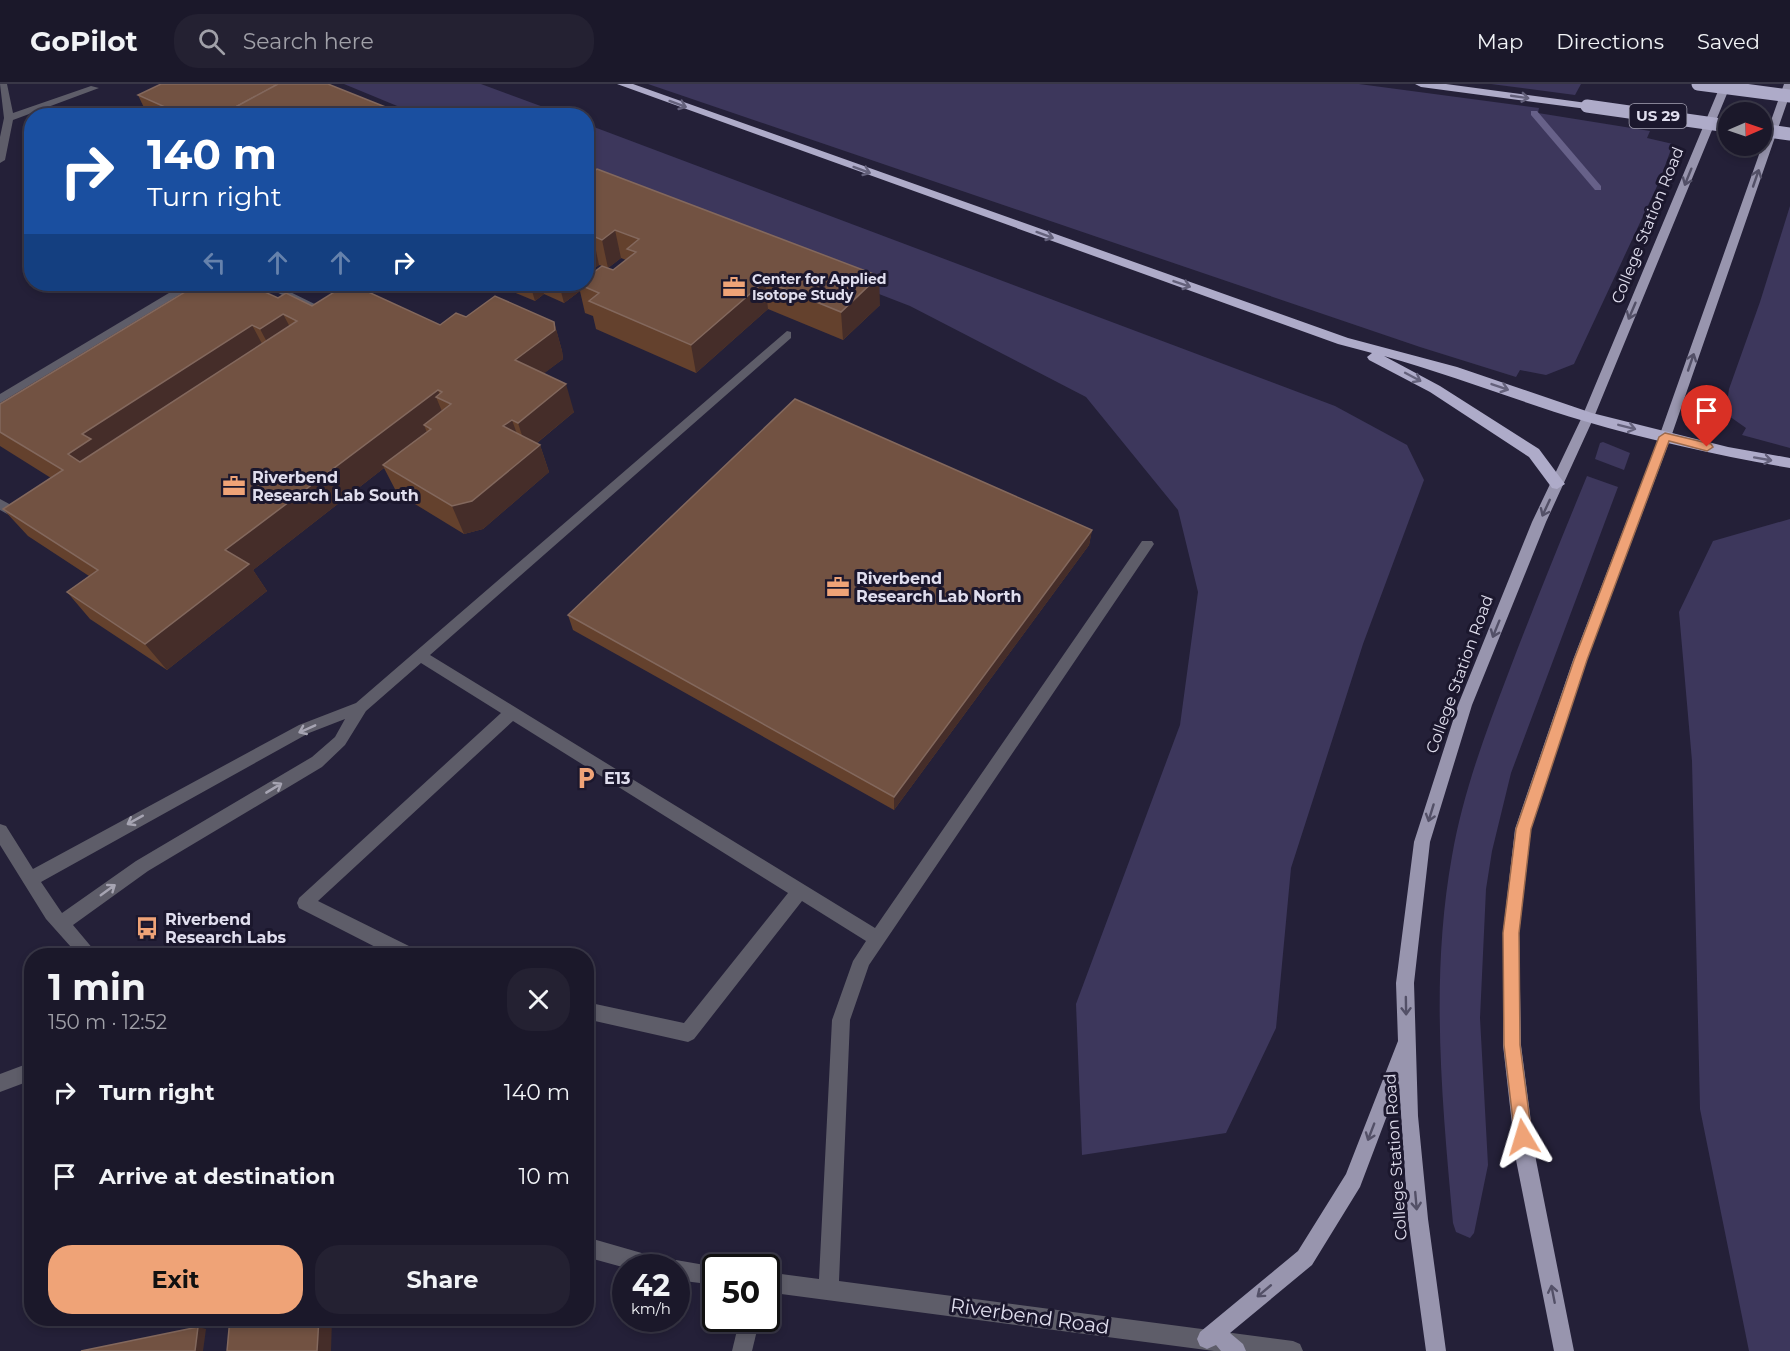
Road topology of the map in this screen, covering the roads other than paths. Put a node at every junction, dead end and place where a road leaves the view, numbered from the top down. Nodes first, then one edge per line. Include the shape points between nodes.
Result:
1 (2, 84) edge
2 (623, 84) edge
3 (1421, 84) edge
4 (1698, 84) edge
5 (1726, 84) edge
6 (1789, 84) edge
7 (91, 86) edge
8 (1790, 96) edge
9 (35, 108) edge
10 (24, 112) edge
11 (9, 118) junction
12 (1718, 125) edge
13 (1772, 132) edge
14 (1790, 134) edge
15 (0, 160) edge
16 (180, 291) edge
17 (280, 291) edge
18 (339, 320) edge
19 (787, 335) dead end
20 (1343, 341) junction
21 (0, 399) edge
22 (1588, 417) junction
23 (1665, 437) junction
24 (1790, 464) edge
25 (1557, 484) junction
26 (0, 504) edge
27 (31, 521) edge
28 (1147, 544) dead end
29 (422, 657) junction
30 (361, 707) junction
31 (512, 712) junction
32 (0, 831) edge
33 (30, 879) junction
34 (800, 891) junction
35 (61, 924) junction
36 (877, 939) junction
37 (84, 948) edge
38 (395, 948) edge
39 (594, 1012) edge
40 (1407, 1038) junction
41 (24, 1074) edge
42 (0, 1083) edge
43 (594, 1248) edge
44 (612, 1254) edge
45 (780, 1284) edge
46 (829, 1289) junction
47 (747, 1332) edge
48 (1223, 1344) edge
49 (742, 1351) edge
50 (1293, 1351) edge
51 (1436, 1351) edge
52 (1564, 1351) edge

1 - 11 street
2 -> 20 highway
3 -> 12 highway, US 29, bridge
4 - 8 highway, US 29, bridge
5 -> 22 main road, College Station Road
23 -> 6 main road
7 - 9 street
10 - 11 street
11 - 15 street
13 - 14 highway, bridge
16 - 21 street
17 - 18 street
19 - 29 street
20 -> 22 highway via 1452,370
20 -> 25 highway via 1435,389 1534,453
22 -> 23 highway
22 - 25 main road, College Station Road
23 -> 24 highway
52 -> 23 main road via 1526,1160 1512,1045 1511,933 1523,829 1580,660
25 -> 40 main road, College Station Road via 1465,705 1422,842 1406,983
26 - 27 street
28 - 36 street
29 - 30 street
29 - 31 street
30 -> 33 street via 294,735
35 -> 30 street via 142,866 317,762 340,741
31 - 34 street
31 - 38 street via 305,903
32 - 33 street
33 - 35 street
34 - 36 street
34 - 39 street via 688,1033
35 - 37 street
36 - 46 street via 862,961 841,1020
40 -> 48 main road via 1353,1180 1305,1258
40 -> 51 main road, College Station Road via 1418,1219
41 - 42 street
43 - 44 street
45 - 46 street, Riverbend Road
46 - 48 street, Riverbend Road
47 - 49 street
48 - 50 street, Riverbend Road

